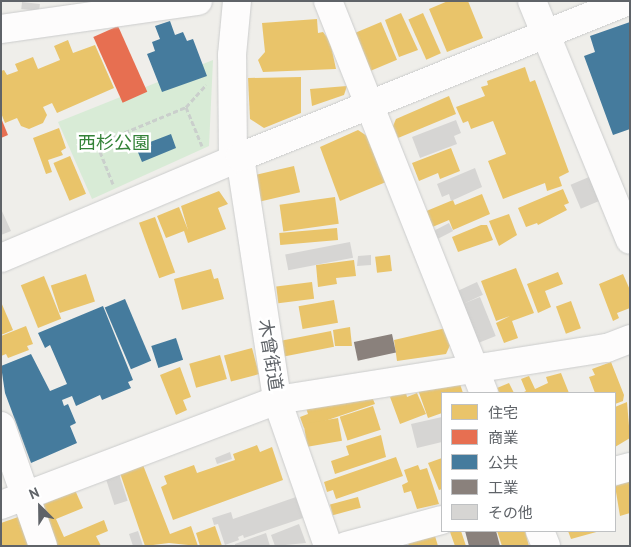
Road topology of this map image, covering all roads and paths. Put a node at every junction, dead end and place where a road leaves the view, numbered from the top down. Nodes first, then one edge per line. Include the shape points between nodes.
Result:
1 (198, 1) edge
2 (237, 1) edge
3 (328, 1) edge
4 (532, 1) edge
5 (629, 1) edge
6 (140, 6) edge
7 (1, 29) edge
8 (546, 35) junction
9 (232, 55) junction
10 (369, 105) junction
11 (186, 107) junction
12 (228, 162) junction
13 (123, 207) junction
14 (630, 240) edge
15 (1, 258) edge
16 (630, 339) edge
17 (479, 382) edge
18 (276, 400) junction
19 (1, 426) edge
20 (630, 467) edge
21 (616, 472) edge
22 (12, 500) edge
23 (441, 520) edge
24 (540, 532) edge
25 (43, 546) edge
26 (328, 546) edge
27 (346, 546) edge
28 (546, 546) edge

1 - 6 street
2 - 9 street, 木曾街道
3 - 10 street
4 - 8 street
5 - 8 street
6 - 7 street
8 - 10 street
8 - 14 street
9 - 11 path
9 - 12 street, 木曾街道
10 - 12 street
10 - 17 street
11 - 12 path
11 - 13 path via 97,144
12 - 13 street
12 - 18 street, 木曾街道
13 - 15 street
16 - 17 street
17 - 18 street
18 - 22 street
18 - 26 street, 木曾街道
19 - 22 street
20 - 21 street
22 - 25 street
23 - 27 street
24 - 28 street

